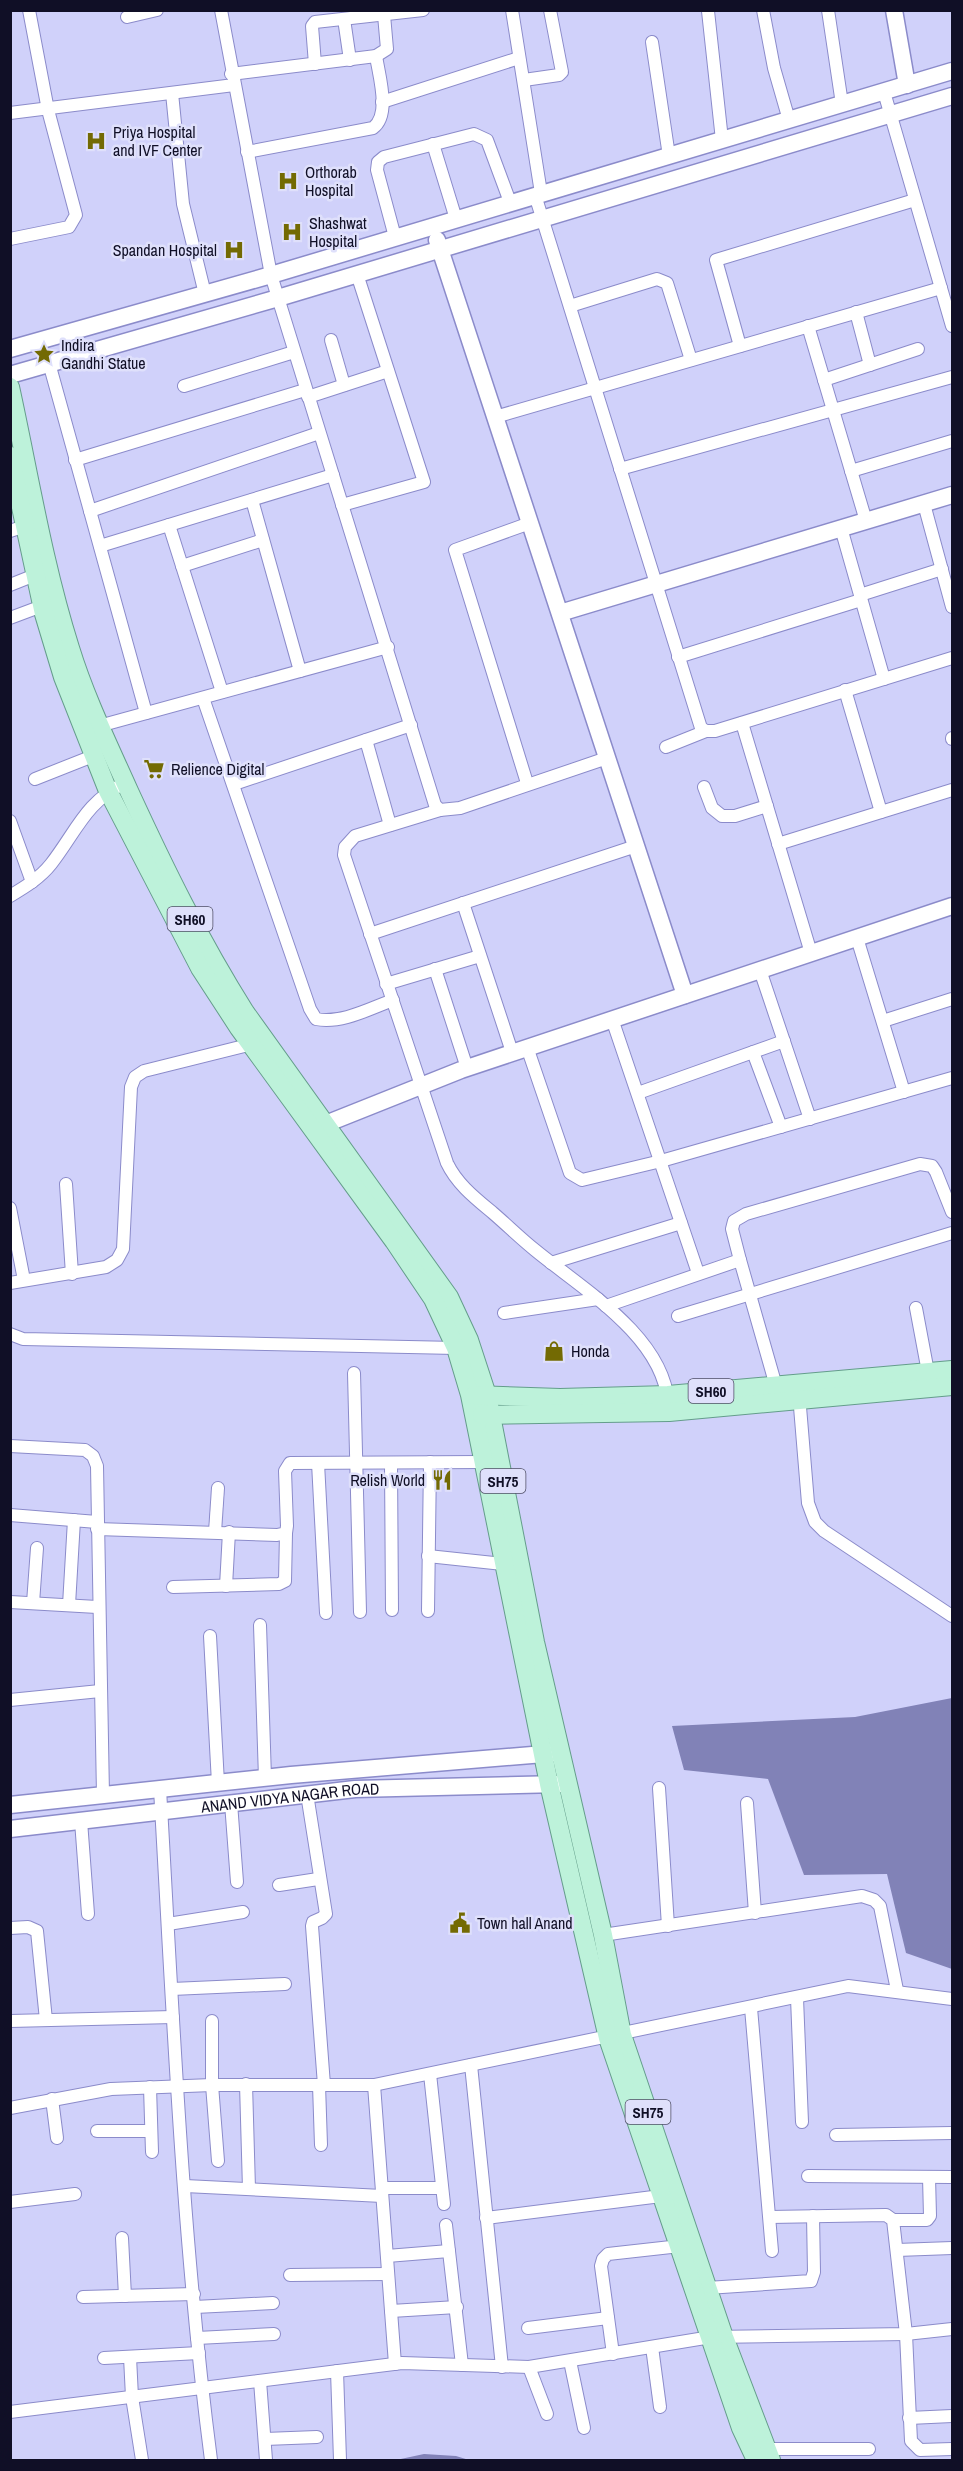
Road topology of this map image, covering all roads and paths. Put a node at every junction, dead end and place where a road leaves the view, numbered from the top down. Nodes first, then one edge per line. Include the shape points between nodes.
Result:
1 (29, 10) edge
2 (157, 10) edge
3 (221, 10) edge
4 (423, 10) edge
5 (512, 10) edge
6 (550, 10) edge
7 (763, 10) edge
8 (828, 10) edge
9 (894, 10) edge
10 (708, 11) edge
11 (402, 12) edge
12 (384, 15) junction
13 (127, 16) dead end
14 (344, 19) junction
15 (652, 42) dead end
16 (376, 56) junction
17 (519, 58) junction
18 (350, 60) junction
19 (315, 64) junction
20 (952, 71) edge
21 (232, 80) junction
22 (524, 80) junction
23 (907, 85) junction
24 (884, 92) junction
25 (172, 93) junction
26 (952, 96) edge
27 (382, 102) junction
28 (842, 104) junction
29 (48, 110) junction
30 (10, 113) edge
31 (891, 115) junction
32 (789, 120) junction
33 (722, 140) junction
34 (433, 144) junction
35 (247, 152) junction
36 (669, 156) junction
37 (538, 194) junction
38 (915, 201) junction
39 (510, 202) junction
40 (542, 218) junction
41 (456, 219) junction
42 (432, 226) junction
43 (395, 237) junction
44 (10, 239) edge
45 (440, 249) junction
46 (357, 274) junction
47 (271, 275) junction
48 (941, 288) junction
49 (205, 294) junction
50 (278, 298) junction
51 (570, 306) junction
52 (856, 312) junction
53 (808, 326) junction
54 (952, 326) edge
55 (331, 340) dead end
56 (740, 346) junction
57 (10, 349) edge
58 (918, 349) dead end
59 (294, 352) junction
60 (691, 360) junction
61 (49, 363) junction
62 (870, 365) junction
63 (388, 371) junction
64 (10, 375) edge
65 (952, 377) edge
66 (824, 380) junction
67 (344, 385) junction
68 (184, 386) dead end
69 (10, 387) edge
70 (595, 388) junction
71 (307, 393) junction
72 (833, 410) junction
73 (495, 417) junction
74 (319, 433) junction
75 (952, 441) edge
76 (10, 456) edge
77 (75, 460) junction
78 (620, 469) junction
79 (851, 471) junction
80 (333, 475) junction
81 (952, 495) edge
82 (252, 500) junction
83 (924, 504) junction
84 (342, 505) junction
85 (90, 511) junction
86 (866, 521) junction
87 (530, 523) junction
88 (169, 525) junction
89 (18, 528) edge
90 (841, 528) junction
91 (263, 540) junction
92 (100, 546) junction
93 (182, 566) junction
94 (946, 573) edge
95 (35, 575) junction
96 (654, 584) junction
97 (10, 585) edge
98 (861, 598) junction
99 (42, 606) junction
100 (952, 607) edge
101 (560, 613) junction
102 (10, 618) edge
103 (388, 647) junction
104 (678, 657) junction
105 (952, 658) edge
106 (300, 671) junction
107 (884, 679) junction
108 (845, 690) junction
109 (222, 692) junction
110 (203, 698) junction
111 (146, 713) junction
112 (742, 723) junction
113 (411, 725) junction
114 (99, 726) junction
115 (706, 731) junction
116 (366, 740) junction
117 (666, 747) dead end
118 (93, 756) junction
119 (607, 758) junction
120 (35, 779) dead end
121 (125, 783) junction
122 (527, 783) junction
123 (234, 784) junction
124 (704, 787) dead end
125 (952, 790) edge
126 (108, 791) junction
127 (767, 806) junction
128 (440, 810) junction
129 (881, 812) junction
130 (10, 821) edge
131 (390, 825) junction
132 (778, 844) junction
133 (636, 846) junction
134 (32, 882) junction
135 (10, 896) edge
136 (463, 903) junction
137 (952, 906) edge
138 (370, 934) junction
139 (857, 938) junction
140 (811, 953) junction
141 (480, 956) junction
142 (435, 969) junction
143 (760, 970) junction
144 (386, 984) junction
145 (685, 995) junction
146 (952, 999) edge
147 (393, 1000) junction
148 (612, 1019) junction
149 (883, 1021) junction
150 (784, 1041) junction
151 (259, 1043) junction
152 (519, 1049) junction
153 (753, 1052) junction
154 (467, 1068) junction
155 (952, 1078) edge
156 (420, 1084) junction
157 (904, 1092) junction
158 (638, 1093) junction
159 (810, 1119) junction
160 (320, 1126) junction
161 (782, 1127) junction
162 (661, 1161) junction
163 (66, 1184) dead end
164 (10, 1209) edge
165 (952, 1212) edge
166 (681, 1223) junction
167 (13, 1230) edge
168 (952, 1233) edge
169 (740, 1260) junction
170 (551, 1263) junction
171 (698, 1273) junction
172 (72, 1274) junction
173 (24, 1280) junction
174 (10, 1283) edge
175 (749, 1293) junction
176 (602, 1303) junction
177 (916, 1308) dead end
178 (504, 1313) dead end
179 (678, 1316) dead end
180 (10, 1334) edge
181 (456, 1348) junction
182 (952, 1370) edge
183 (928, 1372) junction
184 (354, 1373) dead end
185 (952, 1386) edge
186 (799, 1393) junction
187 (778, 1394) junction
188 (478, 1395) junction
189 (669, 1403) junction
190 (482, 1415) junction
191 (10, 1446) edge
192 (430, 1462) junction
193 (482, 1462) junction
194 (318, 1463) junction
195 (355, 1463) junction
196 (391, 1463) junction
197 (218, 1488) dead end
198 (10, 1515) edge
199 (74, 1520) junction
200 (97, 1526) junction
201 (215, 1532) junction
202 (229, 1532) junction
203 (286, 1533) junction
204 (37, 1548) dead end
205 (428, 1556) junction
206 (503, 1564) junction
207 (226, 1586) junction
208 (173, 1587) dead end
209 (10, 1602) edge
210 (33, 1603) junction
211 (69, 1605) junction
212 (97, 1607) junction
213 (392, 1610) dead end
214 (428, 1611) dead end
215 (360, 1612) dead end
216 (326, 1613) dead end
217 (952, 1617) edge
218 (260, 1625) dead end
219 (210, 1636) dead end
220 (100, 1691) junction
221 (10, 1701) edge
222 (563, 1753) junction
223 (543, 1754) junction
224 (265, 1778) junction
225 (218, 1783) junction
226 (549, 1784) junction
227 (570, 1784) junction
228 (658, 1788) dead end
229 (160, 1789) junction
230 (307, 1794) junction
231 (103, 1795) junction
232 (231, 1803) junction
233 (747, 1803) dead end
234 (10, 1805) edge
235 (162, 1811) junction
236 (81, 1821) junction
237 (10, 1828) edge
238 (318, 1879) junction
239 (237, 1882) dead end
240 (279, 1885) dead end
241 (243, 1912) dead end
242 (756, 1913) junction
243 (88, 1914) dead end
244 (168, 1924) junction
245 (668, 1926) junction
246 (10, 1928) edge
247 (603, 1935) junction
248 (285, 1984) dead end
249 (172, 1989) junction
250 (897, 1990) junction
251 (797, 1998) junction
252 (952, 1999) edge
253 (751, 2008) junction
254 (173, 2017) junction
255 (46, 2020) junction
256 (10, 2021) edge
257 (212, 2021) dead end
258 (615, 2036) junction
259 (471, 2065) junction
260 (430, 2074) junction
261 (246, 2084) junction
262 (212, 2085) junction
263 (321, 2085) junction
264 (374, 2085) junction
265 (177, 2086) junction
266 (150, 2087) junction
267 (52, 2099) junction
268 (10, 2108) edge
269 (802, 2122) dead end
270 (97, 2131) dead end
271 (151, 2131) junction
272 (952, 2133) edge
273 (836, 2135) dead end
274 (57, 2138) dead end
275 (321, 2145) dead end
276 (152, 2152) dead end
277 (218, 2161) dead end
278 (808, 2176) dead end
279 (929, 2177) junction
280 (952, 2177) edge
281 (185, 2186) junction
282 (442, 2188) junction
283 (249, 2189) junction
284 (382, 2192) junction
285 (75, 2194) dead end
286 (661, 2196) junction
287 (10, 2202) edge
288 (444, 2204) dead end
289 (813, 2216) junction
290 (770, 2217) junction
291 (486, 2218) junction
292 (894, 2220) junction
293 (446, 2225) dead end
294 (122, 2238) dead end
295 (680, 2246) junction
296 (952, 2248) edge
297 (897, 2250) junction
298 (449, 2251) junction
299 (772, 2251) dead end
300 (387, 2256) junction
301 (290, 2274) dead end
302 (388, 2274) junction
303 (707, 2288) junction
304 (194, 2294) junction
305 (125, 2296) junction
306 (83, 2297) dead end
307 (273, 2303) dead end
308 (195, 2307) junction
309 (457, 2307) junction
310 (391, 2311) junction
311 (608, 2318) junction
312 (528, 2328) dead end
313 (952, 2329) edge
314 (274, 2334) dead end
315 (906, 2334) junction
316 (717, 2337) junction
317 (198, 2338) junction
318 (652, 2347) junction
319 (199, 2353) junction
320 (613, 2354) junction
321 (130, 2357) junction
322 (104, 2358) dead end
323 (570, 2361) junction
324 (395, 2364) junction
325 (462, 2365) junction
326 (502, 2367) junction
327 (529, 2367) junction
328 (337, 2371) junction
329 (260, 2381) junction
330 (201, 2388) junction
331 (132, 2397) junction
332 (660, 2407) dead end
333 (10, 2412) edge
334 (547, 2414) dead end
335 (952, 2416) edge
336 (909, 2418) junction
337 (584, 2428) dead end
338 (317, 2437) dead end
339 (265, 2439) junction
340 (870, 2449) dead end
341 (952, 2449) edge
342 (764, 2457) edge
343 (142, 2460) edge
344 (211, 2460) edge
345 (266, 2460) edge
346 (340, 2460) edge

1 - 29 street
2 - 13 street
3 - 21 street
4 - 11 street
5 - 17 street
6 - 22 street via 562,72
7 - 32 street
8 - 28 street
9 - 23 street
10 - 33 street
11 - 12 street
12 - 14 street
12 - 16 street via 387,49
14 - 18 street
14 - 19 street via 315,22 312,26
15 - 36 street
16 - 18 street
16 - 27 street
17 - 22 street
17 - 27 street
18 - 19 street
19 - 21 street
20 - 23 street
21 - 25 street
21 - 35 street
22 - 37 street
23 - 24 street
24 - 28 street
24 - 31 street
25 - 29 street
25 - 49 street via 183,204
26 - 31 street
27 - 35 street via 379,123 373,128
28 - 32 street
29 - 30 street
29 - 44 street via 75,220 69,227
31 - 38 street
31 - 40 street
32 - 33 street
33 - 36 street
34 - 39 street via 474,134 483,136
34 - 41 street
34 - 43 street via 378,162
35 - 47 street
36 - 37 street
37 - 39 street
37 - 40 street
38 - 48 street
38 - 56 street via 716,261
39 - 41 street
40 - 45 street
40 - 51 street
41 - 42 street
42 - 43 street
42 - 45 street
43 - 47 street
45 - 46 street
45 - 73 street
46 - 50 street
46 - 63 street
47 - 49 street
47 - 50 street
48 - 52 street
48 - 54 street
49 - 57 street
50 - 59 street
50 - 61 street
51 - 60 street via 663,280
51 - 70 street
52 - 53 street
52 - 62 street
53 - 56 street
53 - 66 street
55 - 67 street
56 - 60 street
58 - 62 street
59 - 68 street
59 - 71 street
60 - 70 street
61 - 64 street
61 - 77 street
62 - 66 street
63 - 67 street
63 - 84 street via 424,482
65 - 72 street
66 - 72 street
67 - 71 street
69 - 114 main road, SH60 via 49,571 70,649
70 - 73 street
70 - 78 street
71 - 74 street
71 - 77 street
72 - 78 street
72 - 79 street
73 - 87 street
74 - 80 street
74 - 85 street
75 - 79 street
76 - 89 main road, SH60
77 - 85 street
78 - 96 street
79 - 86 street
80 - 82 street
80 - 84 street
81 - 83 street
82 - 88 street
82 - 91 street
83 - 86 street
83 - 94 street
84 - 103 street
85 - 92 street
86 - 90 street
87 - 101 street
87 - 122 street via 455,550
88 - 92 street
88 - 93 street
89 - 95 main road, SH60
90 - 96 street
90 - 98 street
91 - 93 street
91 - 106 street
92 - 111 street
93 - 109 street
94 - 98 street
94 - 100 street
95 - 97 street
95 - 99 main road, SH60
96 - 101 street
96 - 104 street
98 - 104 street
98 - 107 street
99 - 102 street
99 - 118 main road, SH60
101 - 119 street
103 - 106 street
103 - 113 street
104 - 115 street via 697,721
105 - 107 street
106 - 109 street
107 - 108 street
108 - 112 street
108 - 129 street
109 - 110 street
110 - 111 street
110 - 123 street
111 - 114 street
112 - 115 street
112 - 127 street
113 - 116 street
113 - 128 street via 432,797
114 - 121 main road, SH60
115 - 117 street
116 - 123 street
116 - 131 street
118 - 120 street
118 - 126 main road, SH60
119 - 122 street
119 - 133 street
121 - 126 street
121 - 151 main road, SH60 via 170,880
122 - 128 street via 460,808
123 - 147 street via 316,1019 340,1019
124 - 127 street via 712,808 722,816
125 - 129 street
126 - 134 street via 92,804 50,865
126 - 151 main road, SH60 via 200,968
127 - 132 street
128 - 131 street
129 - 132 street
130 - 134 street
131 - 138 street via 355,836 345,847 346,862
132 - 140 street
133 - 136 street
133 - 145 street
134 - 135 street
136 - 138 street
136 - 141 street
137 - 139 street
138 - 144 street
139 - 140 street
139 - 149 street
140 - 143 street
141 - 142 street
141 - 152 street
142 - 144 street
142 - 154 street
143 - 145 street
143 - 150 street
144 - 147 street
145 - 148 street
146 - 149 street
147 - 156 street
148 - 152 street
148 - 158 street
149 - 157 street
150 - 153 street
150 - 159 street
151 - 160 main road, SH60
151 - 172 street via 144,1071 135,1077 131,1087 123,1249 117,1260 106,1267
152 - 154 street
152 - 162 street via 574,1178 593,1179
153 - 158 street
153 - 161 street
154 - 156 street
155 - 157 street
156 - 160 street
156 - 170 street via 447,1163 458,1182
157 - 159 street
158 - 162 street
159 - 161 street
160 - 181 main road, SH60 via 433,1299
160 - 188 main road, SH60 via 449,1297 469,1340
161 - 162 street
162 - 166 street
163 - 172 street
164 - 167 street
165 - 169 street via 936,1172 932,1166 920,1164 738,1217 732,1229
166 - 170 street
166 - 171 street
167 - 173 street
168 - 175 street
169 - 171 street
169 - 175 street
170 - 176 street
171 - 176 street
172 - 173 street
173 - 174 street
175 - 179 street
175 - 187 street
176 - 178 street
176 - 189 street via 652,1356
177 - 183 street
180 - 181 street via 23,1339
181 - 188 main road, SH60
182 - 183 main road, SH60
183 - 186 main road, SH60
184 - 195 street
185 - 186 main road, SH60
186 - 187 main road, SH60
186 - 217 street via 808,1503 815,1522
187 - 189 main road, SH60
188 - 189 main road, SH60
188 - 190 main road, SH75
189 - 190 main road, SH60
190 - 193 main road, SH75
190 - 222 main road, SH75
191 - 200 street via 75,1449 93,1456 97,1466
192 - 193 street
192 - 196 street
192 - 205 street
193 - 206 main road, SH75
194 - 195 street
194 - 203 street via 286,1466
194 - 216 street
195 - 196 street
195 - 215 street
196 - 213 street
197 - 201 street
198 - 199 street
199 - 200 street
199 - 211 street
200 - 201 street
200 - 212 street
201 - 202 street
202 - 203 street
202 - 207 street
203 - 207 street via 285,1581
204 - 210 street
205 - 206 street
205 - 214 street
206 - 223 main road, SH75
207 - 208 street
209 - 210 street
210 - 211 street
211 - 212 street
212 - 220 street
218 - 224 street
219 - 225 street
220 - 221 street
220 - 231 street
222 - 223 street, ANAND VIDYA NAGAR ROAD
222 - 227 main road, SH75
223 - 224 street, ANAND VIDYA NAGAR ROAD
223 - 226 main road, SH75
224 - 225 street, ANAND VIDYA NAGAR ROAD
225 - 229 street, ANAND VIDYA NAGAR ROAD
226 - 227 street, ANAND VIDYA NAGAR ROAD
226 - 230 street, ANAND VIDYA NAGAR ROAD via 355,1789
226 - 258 main road, SH75
227 - 247 main road, SH75
228 - 245 street
229 - 231 street, ANAND VIDYA NAGAR ROAD
229 - 235 street
230 - 232 street, ANAND VIDYA NAGAR ROAD
230 - 238 street
231 - 234 street, ANAND VIDYA NAGAR ROAD
232 - 235 street, ANAND VIDYA NAGAR ROAD
232 - 239 street
233 - 242 street
235 - 236 street, ANAND VIDYA NAGAR ROAD
235 - 244 street
236 - 237 street, ANAND VIDYA NAGAR ROAD
236 - 243 street
238 - 240 street
238 - 263 street via 326,1914 312,1926
241 - 244 street
242 - 245 street
242 - 250 street via 862,1896 874,1900 880,1906
244 - 249 street
245 - 247 street
246 - 255 street via 37,1931
247 - 258 main road, SH75
248 - 249 street
249 - 254 street
250 - 251 street via 848,1986
250 - 252 street
251 - 253 street
251 - 269 street
253 - 258 street
253 - 290 street
254 - 255 street
254 - 265 street
255 - 256 street
257 - 262 street
258 - 259 street
258 - 286 main road, SH75
258 - 303 main road, SH75
259 - 260 street
259 - 291 street
260 - 264 street
260 - 282 street
261 - 262 street
261 - 263 street
261 - 283 street
262 - 265 street
262 - 277 street
263 - 264 street
263 - 275 street
264 - 284 street
265 - 266 street
265 - 281 street
266 - 267 street via 91,2091
266 - 271 street
267 - 268 street
267 - 274 street
270 - 271 street
271 - 276 street
272 - 273 street
278 - 279 street
279 - 280 street
279 - 292 street via 927,2220
281 - 283 street
281 - 304 street
282 - 284 street
282 - 288 street
283 - 284 street
284 - 300 street
285 - 287 street
286 - 291 street
286 - 295 main road, SH75
289 - 290 street
289 - 292 street via 886,2215
289 - 303 street via 811,2281
290 - 299 street
291 - 326 street
292 - 297 street
293 - 298 street
294 - 305 street
295 - 311 street via 608,2254 603,2259
295 - 316 main road, SH75
296 - 297 street
297 - 315 street
298 - 300 street
298 - 309 street
300 - 302 street
301 - 302 street
302 - 310 street
303 - 316 main road, SH75
304 - 305 street
304 - 308 street
305 - 306 street
307 - 308 street
308 - 317 street
309 - 310 street
309 - 325 street
310 - 324 street
311 - 312 street
311 - 320 street
313 - 315 street
314 - 317 street
315 - 316 street
315 - 336 street
316 - 318 street
316 - 342 main road, SH75 via 741,2428
317 - 319 street
318 - 320 street
318 - 332 street
319 - 321 street
319 - 330 street
320 - 323 street
321 - 322 street
321 - 331 street
323 - 327 street
323 - 337 street
324 - 325 street
324 - 328 street
325 - 326 street
326 - 327 street
327 - 334 street
328 - 329 street
328 - 346 street
329 - 330 street
329 - 339 street
330 - 331 street
330 - 344 street
331 - 333 street
331 - 343 street
335 - 336 street
336 - 341 street via 914,2447 926,2451
338 - 339 street
339 - 345 street
340 - 342 street

